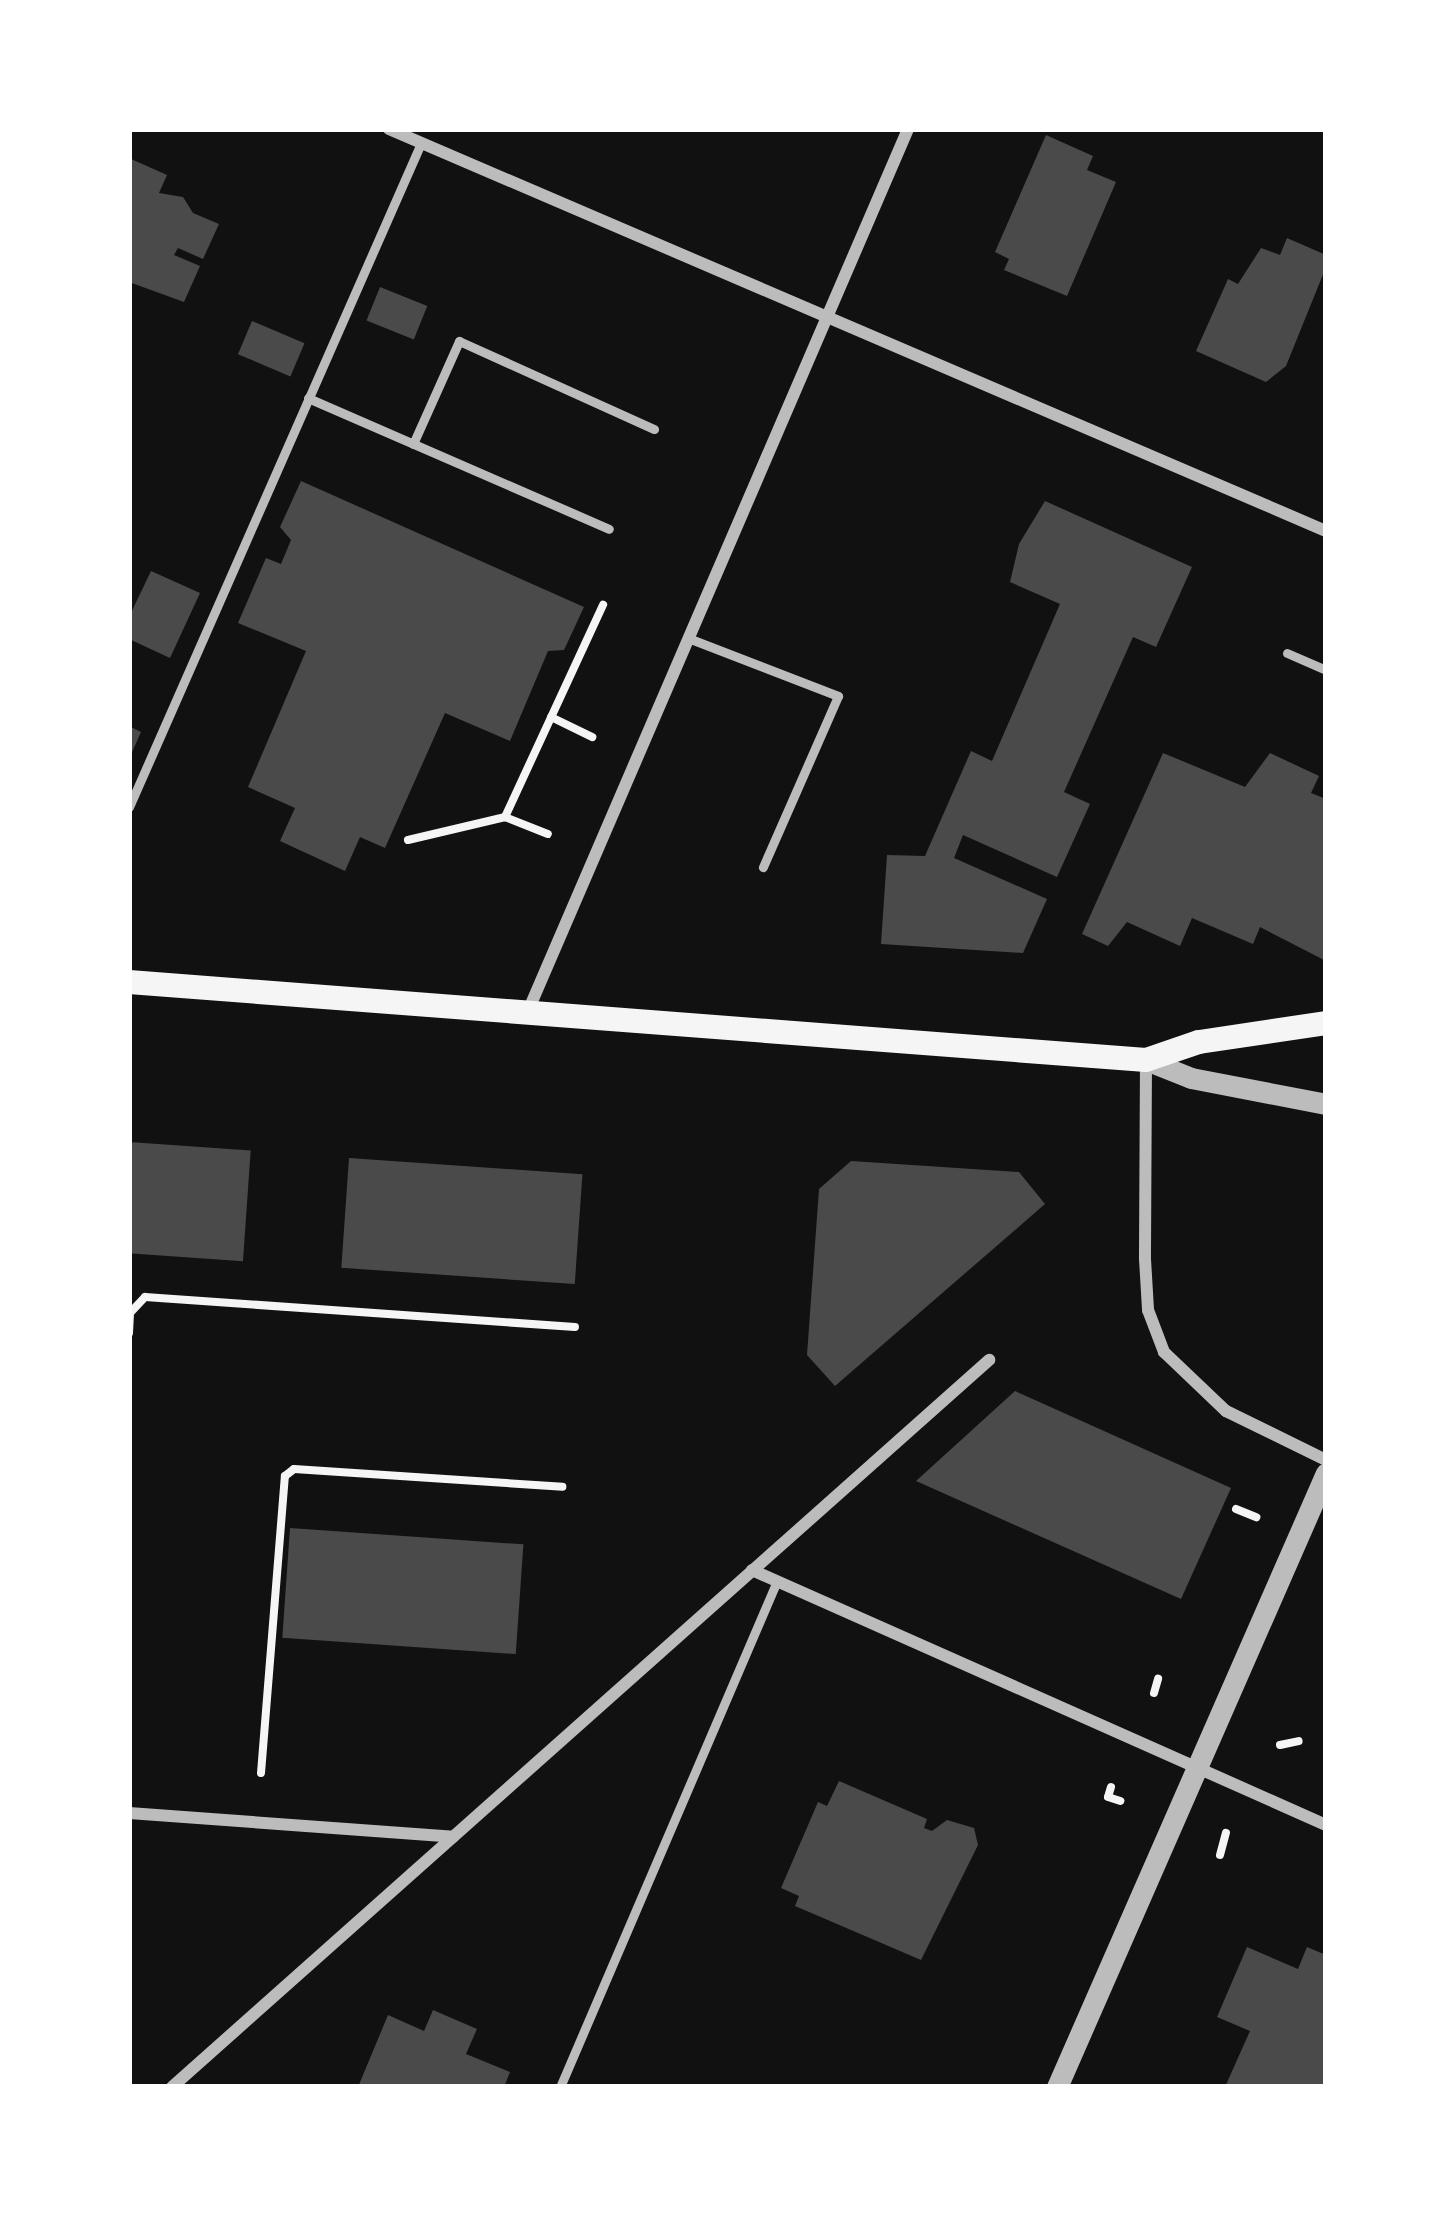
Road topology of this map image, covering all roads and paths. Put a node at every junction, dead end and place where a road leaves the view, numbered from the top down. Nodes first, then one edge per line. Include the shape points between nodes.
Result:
1 (389, 129) edge
2 (908, 129) edge
3 (421, 143) junction
4 (827, 317) junction
5 (308, 398) junction
6 (654, 429) dead end
7 (413, 444) junction
8 (609, 530) dead end
9 (1326, 532) edge
10 (603, 605) dead end
11 (688, 638) junction
12 (1287, 653) dead end
13 (1326, 670) edge
14 (550, 717) junction
15 (592, 736) dead end
16 (129, 807) edge
17 (505, 817) junction
18 (548, 835) dead end
19 (408, 840) dead end
20 (763, 867) dead end
21 (129, 982) edge
22 (528, 1011) junction
23 (1326, 1023) edge
24 (1146, 1060) junction
25 (1326, 1104) edge
26 (575, 1327) dead end
27 (129, 1333) edge
28 (989, 1360) dead end
29 (1326, 1460) edge
30 (1326, 1473) edge
31 (562, 1486) dead end
32 (1237, 1509) dead end
33 (1256, 1517) dead end
34 (752, 1570) junction
35 (777, 1581) junction
36 (1193, 1768) junction
37 (261, 1773) dead end
38 (1111, 1787) dead end
39 (1120, 1801) dead end
40 (129, 1813) edge
41 (1326, 1825) edge
42 (1226, 1834) dead end
43 (1212, 1836) dead end
44 (453, 1837) junction
45 (172, 2087) edge
46 (560, 2087) edge
47 (1057, 2087) edge

1 - 3 street
2 - 4 street
3 - 4 street
3 - 5 lane
4 - 9 street
4 - 11 street
5 - 7 lane
5 - 16 lane
6 - 7 lane via 459,340
7 - 8 lane
10 - 14 path
11 - 20 lane via 838,696
11 - 22 street
12 - 13 lane
14 - 15 path
14 - 17 path
17 - 18 path
17 - 19 path
21 - 22 main road
22 - 24 main road
23 - 24 main road via 1252,1030
24 - 25 street via 1191,1078
24 - 29 street via 1148,1310 1164,1352 1226,1411
26 - 27 path via 145,1297 130,1313
28 - 34 street
30 - 36 street
31 - 37 path via 294,1469 285,1476
32 - 33 path
34 - 35 street
34 - 44 street
35 - 36 street
35 - 46 lane
36 - 41 street
36 - 47 street
38 - 39 path via 1108,1796
40 - 44 street
42 - 43 path via 1220,1855
44 - 45 street

